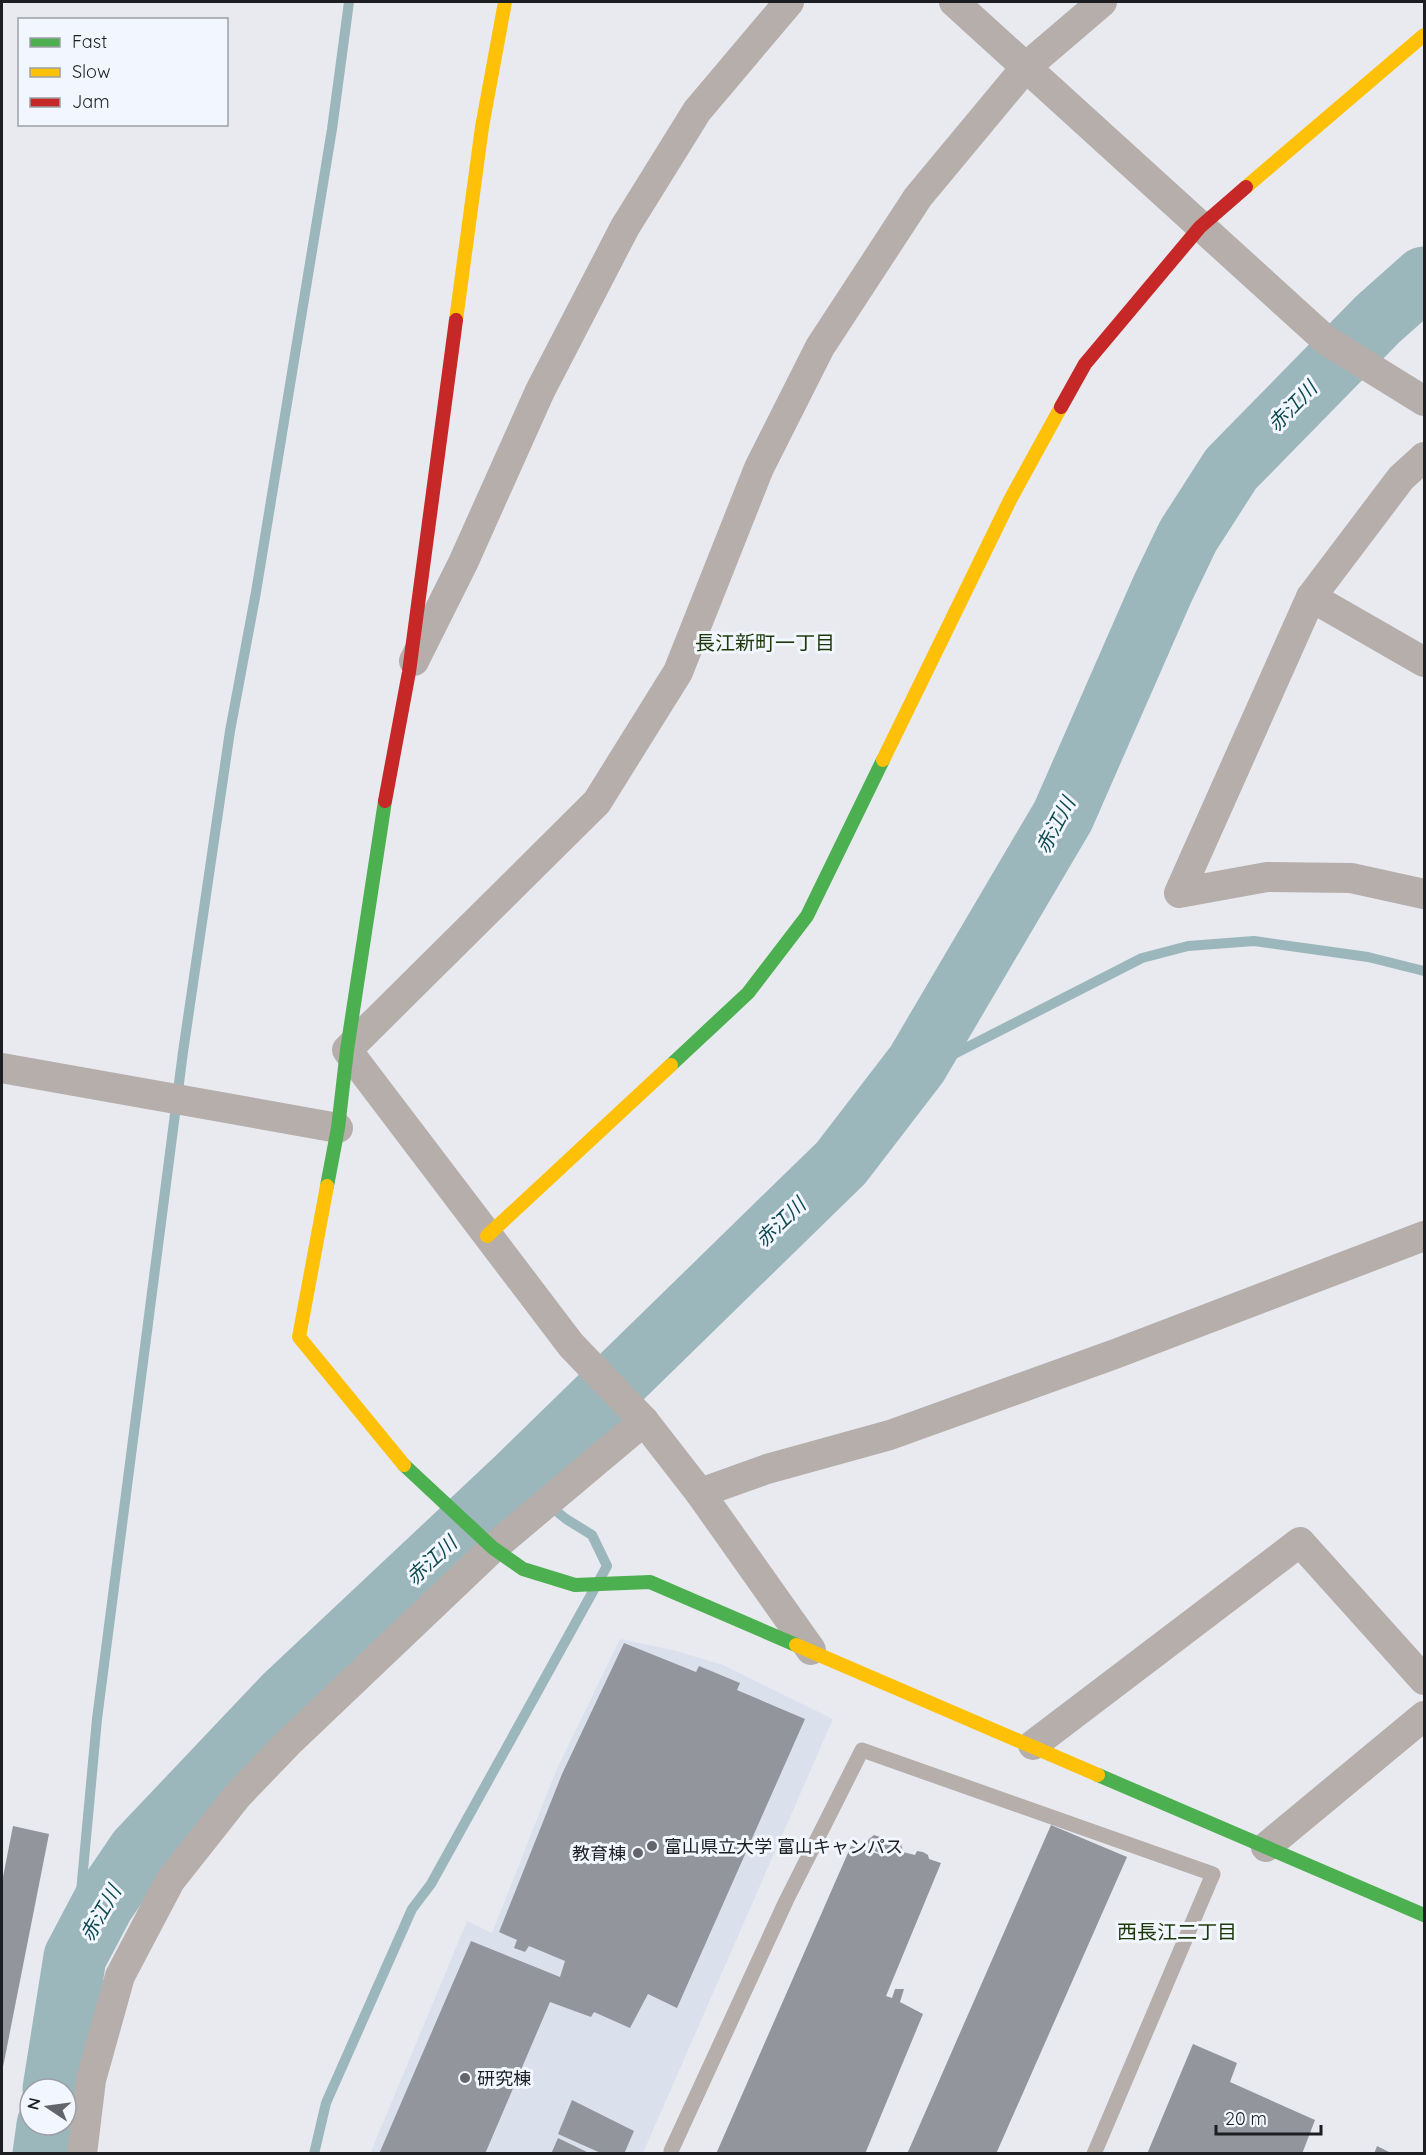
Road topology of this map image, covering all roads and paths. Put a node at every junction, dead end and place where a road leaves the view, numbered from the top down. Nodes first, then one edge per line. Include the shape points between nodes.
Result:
1 (505, 2) edge
2 (789, 2) edge
3 (954, 2) edge
4 (1102, 2) edge
5 (1425, 35) edge
6 (1026, 68) junction
7 (1200, 227) junction
8 (1425, 401) edge
9 (1425, 458) edge
10 (1311, 597) junction
11 (1425, 662) edge
12 (409, 672) junction
13 (1425, 894) edge
14 (347, 1050) junction
15 (2, 1068) edge
16 (339, 1128) junction
17 (487, 1236) junction
18 (1425, 1236) edge
19 (644, 1421) junction
20 (700, 1493) junction
21 (493, 1548) junction
22 (811, 1650) junction
23 (1425, 1680) edge
24 (1425, 1716) edge
25 (1032, 1745) junction
26 (1266, 1847) junction
27 (1425, 1915) edge
28 (671, 2151) dead end
29 (82, 2154) edge
30 (1094, 2154) edge

1 - 12 street via 482,127
2 - 12 street via 697,111 625,227 540,391 464,563
3 - 6 street
4 - 6 street
5 - 7 street
6 - 7 street
6 - 14 street via 918,197 820,347 759,468 678,672 597,802
7 - 8 street via 1327,341
7 - 17 street via 1085,364 1010,500 807,916 748,993
9 - 10 street via 1401,478
10 - 11 street
10 - 13 street via 1179,893 1267,877 1351,878
12 - 14 street via 392,756
14 - 16 street
14 - 17 street
15 - 16 street
16 - 21 street via 298,1337 407,1469
17 - 19 street via 571,1345
18 - 20 street via 890,1436 766,1469
19 - 20 street
19 - 21 street
20 - 22 street
21 - 22 street via 523,1569 575,1585 650,1582
21 - 29 street via 287,1744 238,1795 170,1881 120,1976 91,2080
22 - 25 street
23 - 25 street via 1300,1542
24 - 26 street
25 - 26 street
26 - 27 street
28 - 30 lane via 786,1901 862,1749 1213,1874

